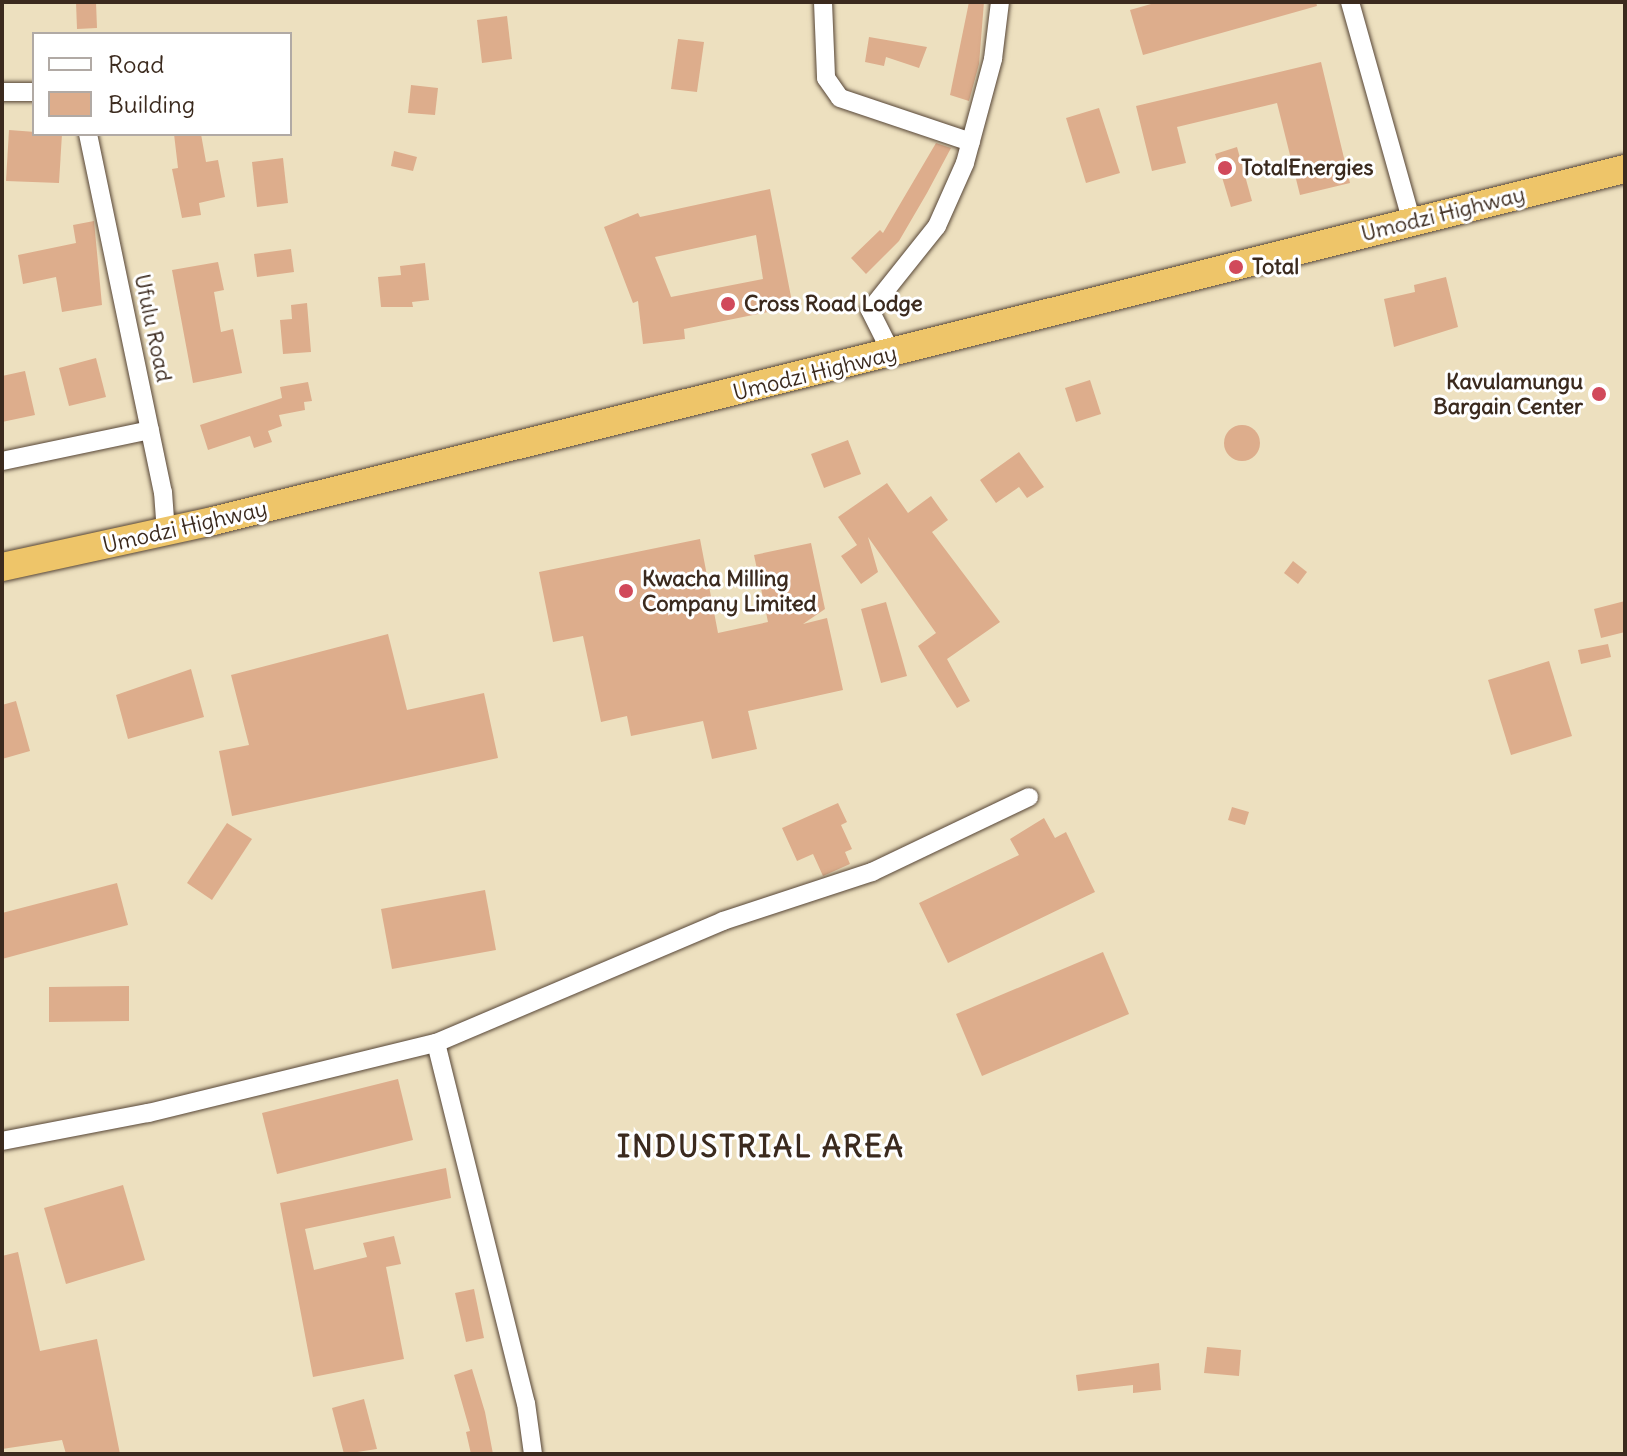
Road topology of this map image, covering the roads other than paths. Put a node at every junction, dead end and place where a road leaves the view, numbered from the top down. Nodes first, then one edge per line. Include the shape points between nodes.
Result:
1 (823, 2) edge
2 (1000, 2) edge
3 (1350, 2) edge
4 (2, 92) edge
5 (32, 92) edge
6 (88, 136) edge
7 (971, 142) junction
8 (1625, 169) edge
9 (1412, 222) junction
10 (892, 354) junction
11 (150, 430) junction
12 (2, 461) edge
13 (166, 533) junction
14 (2, 567) edge
15 (1029, 797) dead end
16 (436, 1043) junction
17 (2, 1141) edge
18 (533, 1454) edge

1 - 7 street via 826,78 840,98
2 - 7 street via 993,59
3 - 9 street
4 - 5 street
6 - 11 street, Ufulu Road
7 - 10 street via 937,226 870,310
8 - 9 highway, Umodzi Highway
9 - 10 highway, Umodzi Highway
10 - 13 highway, Umodzi Highway
11 - 12 street
11 - 13 street, Ufulu Road
13 - 14 highway, Umodzi Highway
15 - 16 street via 872,872 723,921
16 - 17 street via 148,1113
16 - 18 street via 526,1403

